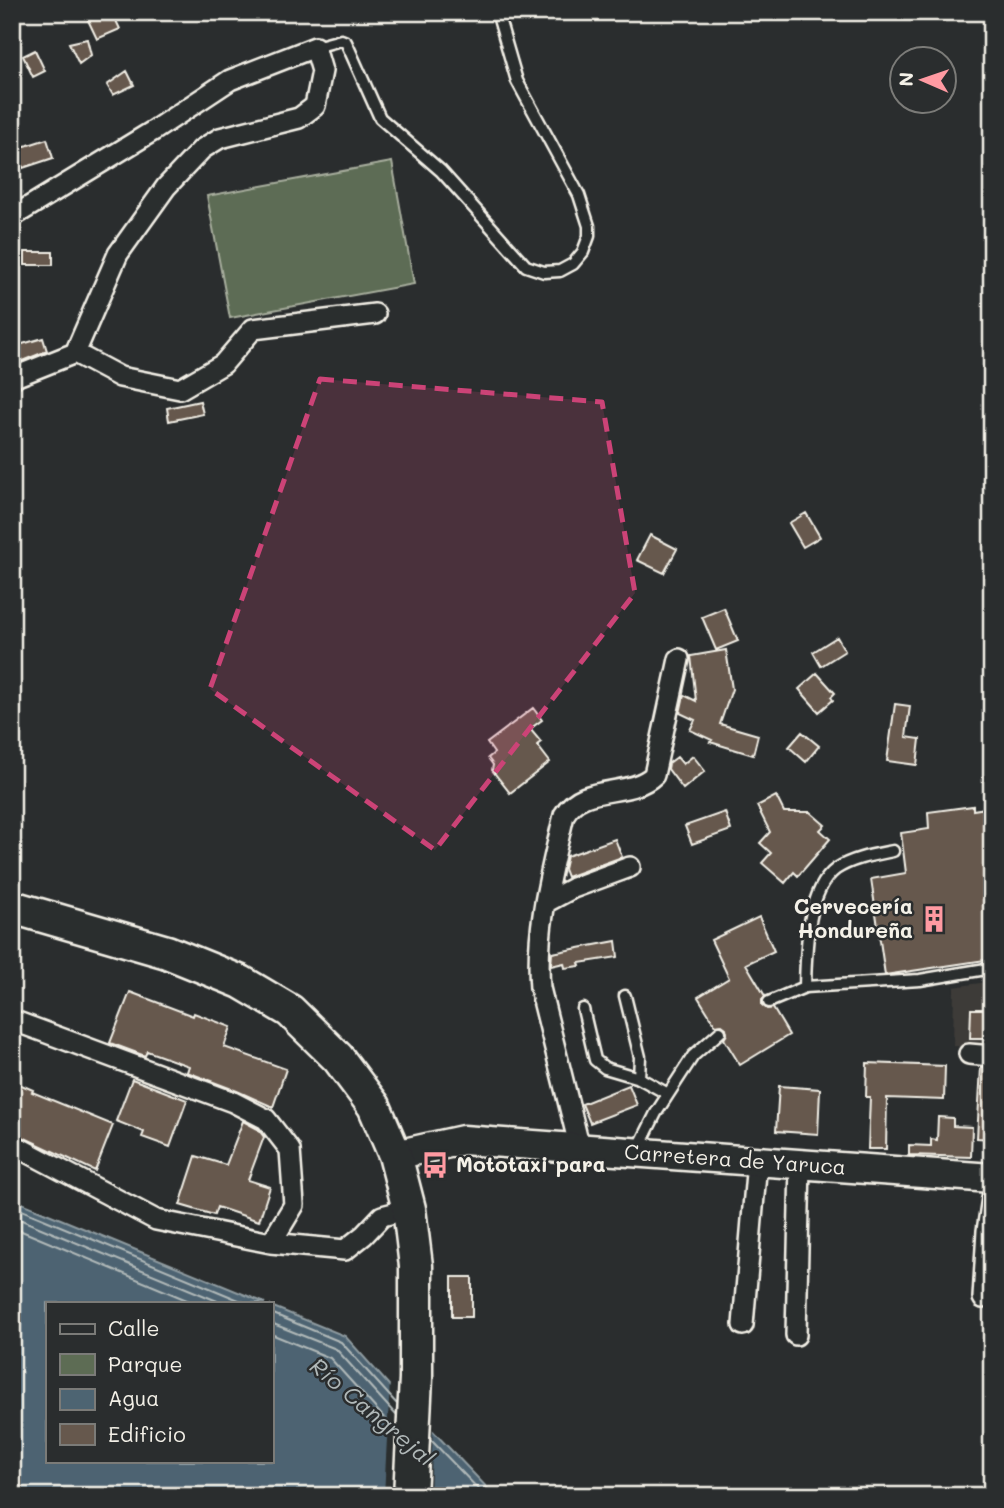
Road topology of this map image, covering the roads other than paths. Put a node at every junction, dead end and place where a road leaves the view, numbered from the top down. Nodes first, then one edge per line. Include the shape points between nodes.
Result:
1 (497, 12) edge
2 (315, 47) junction
3 (12, 217) edge
4 (375, 314) dead end
5 (75, 353) junction
6 (12, 378) edge
7 (679, 659) dead end
8 (893, 851) dead end
9 (630, 867) dead end
10 (545, 903) junction
11 (12, 907) edge
12 (992, 968) edge
13 (805, 987) junction
14 (625, 996) dead end
15 (769, 1002) dead end
16 (583, 1009) dead end
17 (12, 1020) edge
18 (720, 1032) dead end
19 (969, 1054) dead end
20 (992, 1056) edge
21 (639, 1078) junction
22 (668, 1094) junction
23 (12, 1144) edge
24 (580, 1149) junction
25 (637, 1153) junction
26 (395, 1155) junction
27 (757, 1161) junction
28 (800, 1164) junction
29 (992, 1178) edge
30 (992, 1198) edge
31 (409, 1209) junction
32 (271, 1243) junction
33 (983, 1298) dead end
34 (743, 1325) dead end
35 (796, 1335) dead end
36 (410, 1496) edge

1 - 2 lane via 517,81 579,195 589,226 583,252 559,271 526,266 441,171 380,118 346,42
2 - 3 street via 230,80
2 - 5 street via 322,71 315,106 299,118 220,138 202,149 166,187 118,254
4 - 5 street via 253,329 223,364 180,389 120,377
5 - 6 street
7 - 10 street via 654,775 639,786 588,795 568,808
8 - 13 lane via 860,857 834,871 819,892 810,919
9 - 10 street
10 - 24 street via 540,988
11 - 26 main road via 167,952 242,982 290,1011 338,1058 374,1106
12 - 13 lane via 920,979
13 - 15 lane
14 - 21 lane via 640,1057
16 - 21 lane via 595,1060 605,1068
17 - 32 street via 233,1102 266,1119 290,1150 294,1205
18 - 22 lane via 693,1056
19 - 20 street
21 - 22 lane
22 - 25 lane
23 - 32 street via 156,1220
24 - 25 street, Carretera de Yaruca
24 - 26 street, Carretera de Yaruca via 463,1140
25 - 27 street, Carretera de Yaruca
26 - 31 main road
27 - 28 street, Carretera de Yaruca
27 - 34 street
28 - 29 street, Carretera de Yaruca
28 - 35 street
30 - 33 street
31 - 32 street via 382,1216 345,1250
31 - 36 main road via 416,1266

